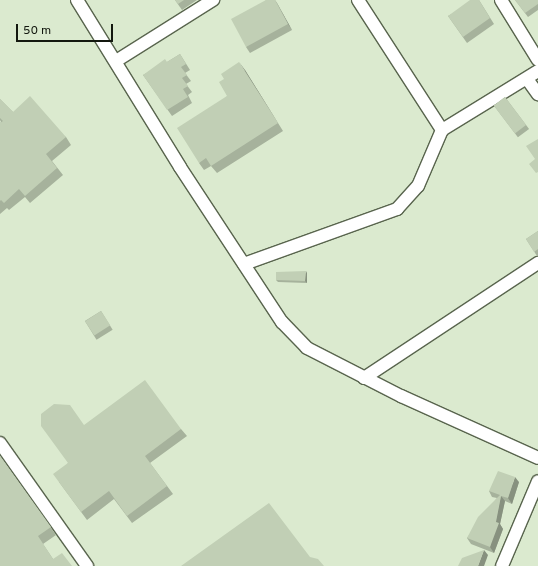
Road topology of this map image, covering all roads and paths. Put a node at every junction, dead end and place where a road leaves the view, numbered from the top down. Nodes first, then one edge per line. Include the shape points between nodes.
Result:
1 (77, 0) edge
2 (213, 0) edge
3 (358, 0) edge
4 (501, 0) edge
5 (538, 60) edge
6 (116, 61) junction
7 (538, 71) edge
8 (527, 79) junction
9 (538, 94) edge
10 (442, 130) junction
11 (538, 263) edge
12 (244, 264) junction
13 (364, 378) junction
14 (0, 443) edge
15 (538, 458) edge
16 (538, 481) edge
17 (87, 566) edge
18 (502, 566) edge

1 - 6 street
2 - 6 street
3 - 10 street
4 - 5 street
6 - 12 street
7 - 8 street
8 - 9 street
8 - 10 street
10 - 12 street via 418,186 396,209
11 - 13 street
12 - 13 street via 282,322 307,348
13 - 15 street
14 - 17 street
16 - 18 street

